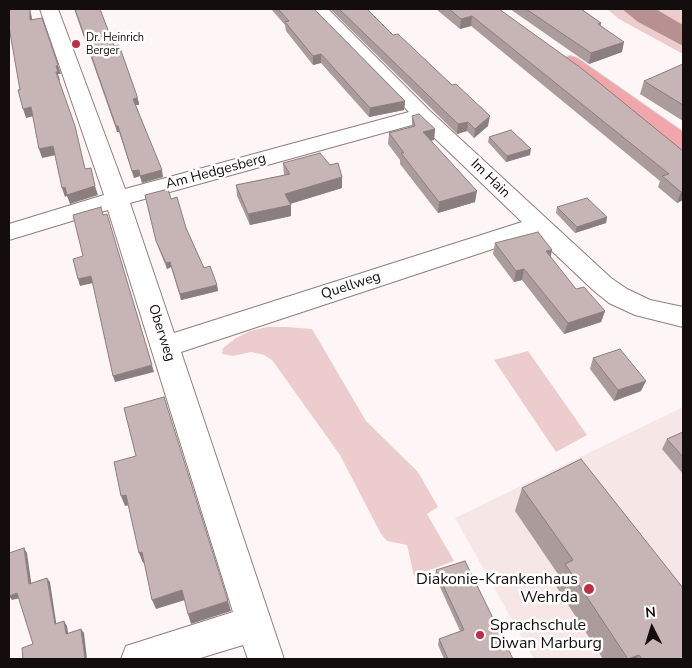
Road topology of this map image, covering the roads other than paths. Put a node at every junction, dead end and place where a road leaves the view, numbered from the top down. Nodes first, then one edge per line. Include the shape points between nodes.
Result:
1 (318, 9) edge
2 (44, 10) edge
3 (557, 53) edge
4 (423, 115) junction
5 (683, 142) edge
6 (117, 199) junction
7 (538, 224) junction
8 (9, 232) edge
9 (683, 317) edge
10 (165, 347) junction
11 (256, 623) junction
12 (139, 659) edge
13 (266, 659) edge

1 - 4 street, Im Hain
2 - 6 street, Oberweg
3 - 5 main road
4 - 6 street, Am Hedgesberg
4 - 7 street, Im Hain
6 - 8 street, Am Hedgesberg
6 - 10 street, Oberweg
7 - 9 street, Im Hain via 618,296 644,308
7 - 10 street, Quellweg
10 - 11 street, Oberweg
11 - 12 street
11 - 13 street, Oberweg

